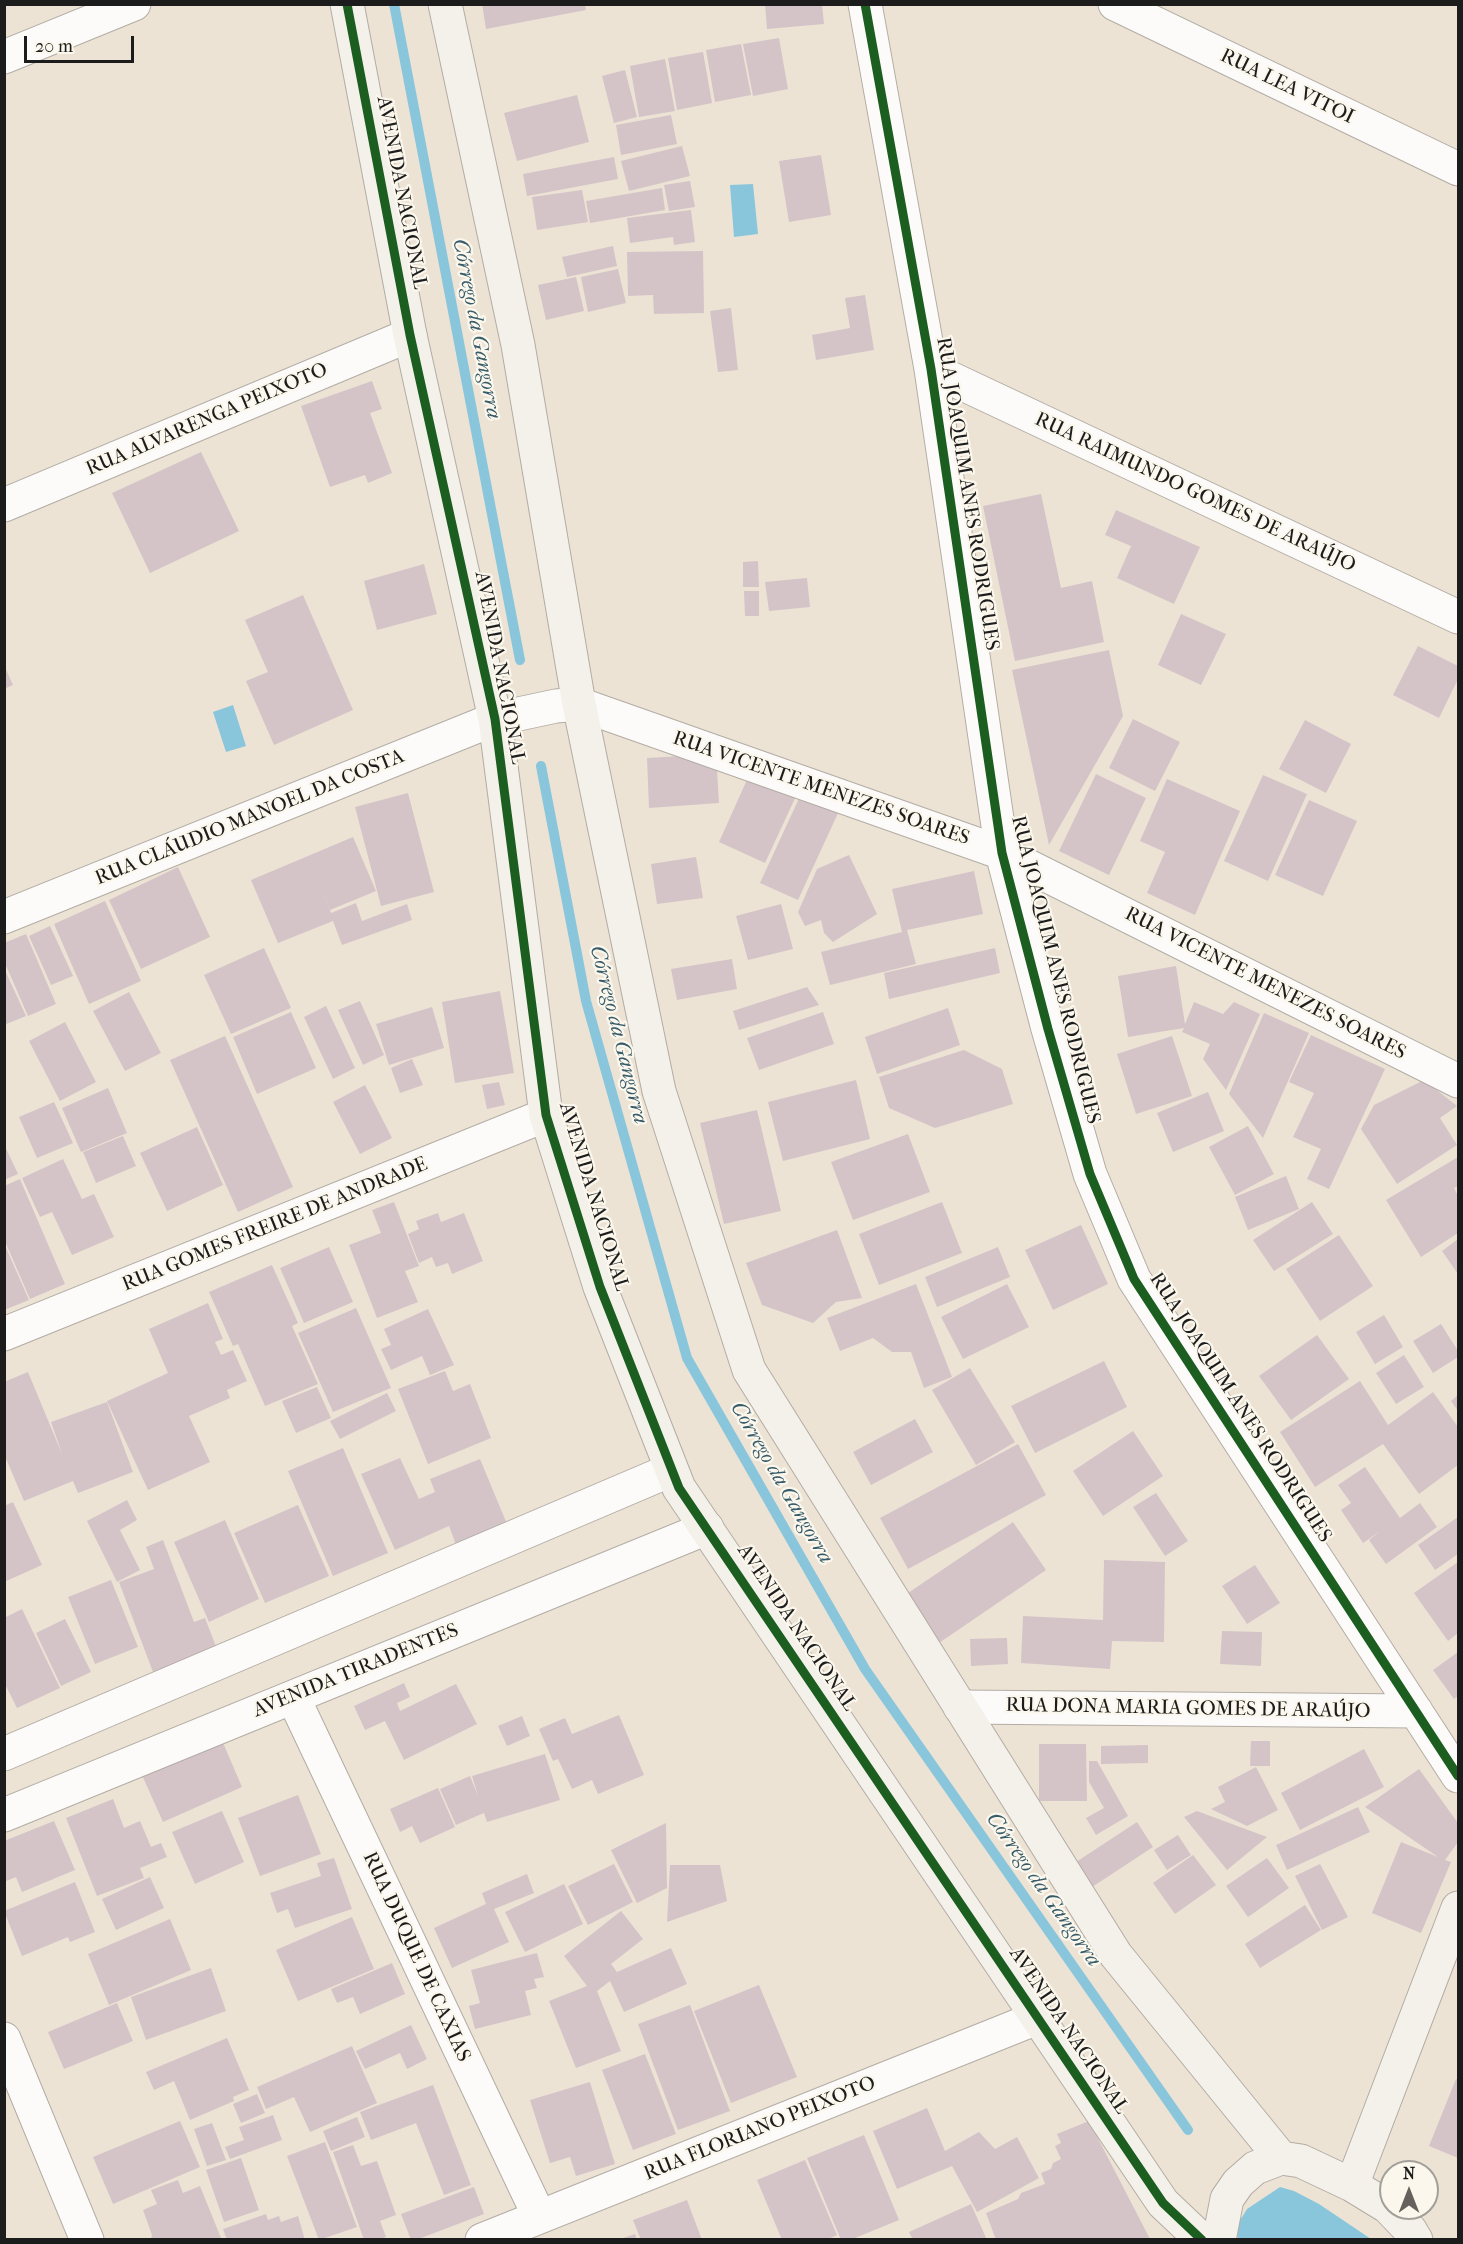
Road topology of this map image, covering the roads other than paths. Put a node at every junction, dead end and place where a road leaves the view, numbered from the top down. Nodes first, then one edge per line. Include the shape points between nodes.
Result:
1 (134, 4) edge
2 (346, 4) edge
3 (445, 4) edge
4 (865, 4) edge
5 (1115, 4) edge
6 (4, 57) edge
7 (1458, 169) edge
8 (410, 335) junction
9 (931, 369) junction
10 (4, 504) edge
11 (1458, 616) edge
12 (567, 705) junction
13 (503, 717) junction
14 (1002, 853) junction
15 (4, 917) edge
16 (1458, 1081) edge
17 (546, 1115) junction
18 (4, 1334) edge
19 (671, 1470) junction
20 (707, 1528) junction
21 (293, 1697) junction
22 (960, 1707) junction
23 (1416, 1711) junction
24 (4, 1754) edge
25 (1458, 1776) edge
26 (4, 1815) edge
27 (1458, 1908) edge
28 (1037, 2018) junction
29 (4, 2039) edge
30 (1268, 2163) junction
31 (1352, 2185) junction
32 (540, 2216) junction
33 (87, 2240) edge
34 (482, 2240) edge
35 (1202, 2240) edge
36 (1219, 2240) edge
37 (1416, 2240) edge

1 - 6 street
2 - 8 street, AVENIDA NACIONAL
3 - 12 street via 518,345
4 - 9 street, RUA JOAQUIM ANES RODRIGUES
5 - 7 street, RUA LEA VITOI
8 - 10 street, RUA ALVARENGA PEIXOTO
8 - 13 street, AVENIDA NACIONAL
9 - 11 street, RUA RAIMUNDO GOMES DE ARAÚJO
9 - 14 street, RUA JOAQUIM ANES RODRIGUES
12 - 13 street
12 - 14 street, RUA VICENTE MENEZES SOARES
12 - 22 street via 659,1091 748,1370
13 - 15 street, RUA CLÁUDIO MANOEL DA COSTA
13 - 17 street, AVENIDA NACIONAL
14 - 16 street, RUA VICENTE MENEZES SOARES
14 - 23 street, RUA JOAQUIM ANES RODRIGUES via 1090,1174 1134,1279
17 - 18 street, RUA GOMES FREIRE DE ANDRADE
17 - 19 street, AVENIDA NACIONAL via 600,1287
19 - 20 street, AVENIDA NACIONAL
19 - 24 street
20 - 21 street, AVENIDA TIRADENTES
20 - 28 street, AVENIDA NACIONAL
21 - 26 street, AVENIDA TIRADENTES
21 - 32 street, RUA DUQUE DE CAXIAS
22 - 23 street, RUA DONA MARIA GOMES DE ARAÚJO
22 - 30 street via 1116,1955
23 - 25 street, RUA JOAQUIM ANES RODRIGUES
27 - 31 street
28 - 32 street, RUA FLORIANO PEIXOTO
28 - 35 street, AVENIDA NACIONAL via 1163,2203
29 - 33 street
30 - 31 street via 1300,2161
30 - 36 street via 1238,2182 1227,2199
31 - 37 street via 1388,2207
32 - 34 street, RUA FLORIANO PEIXOTO

